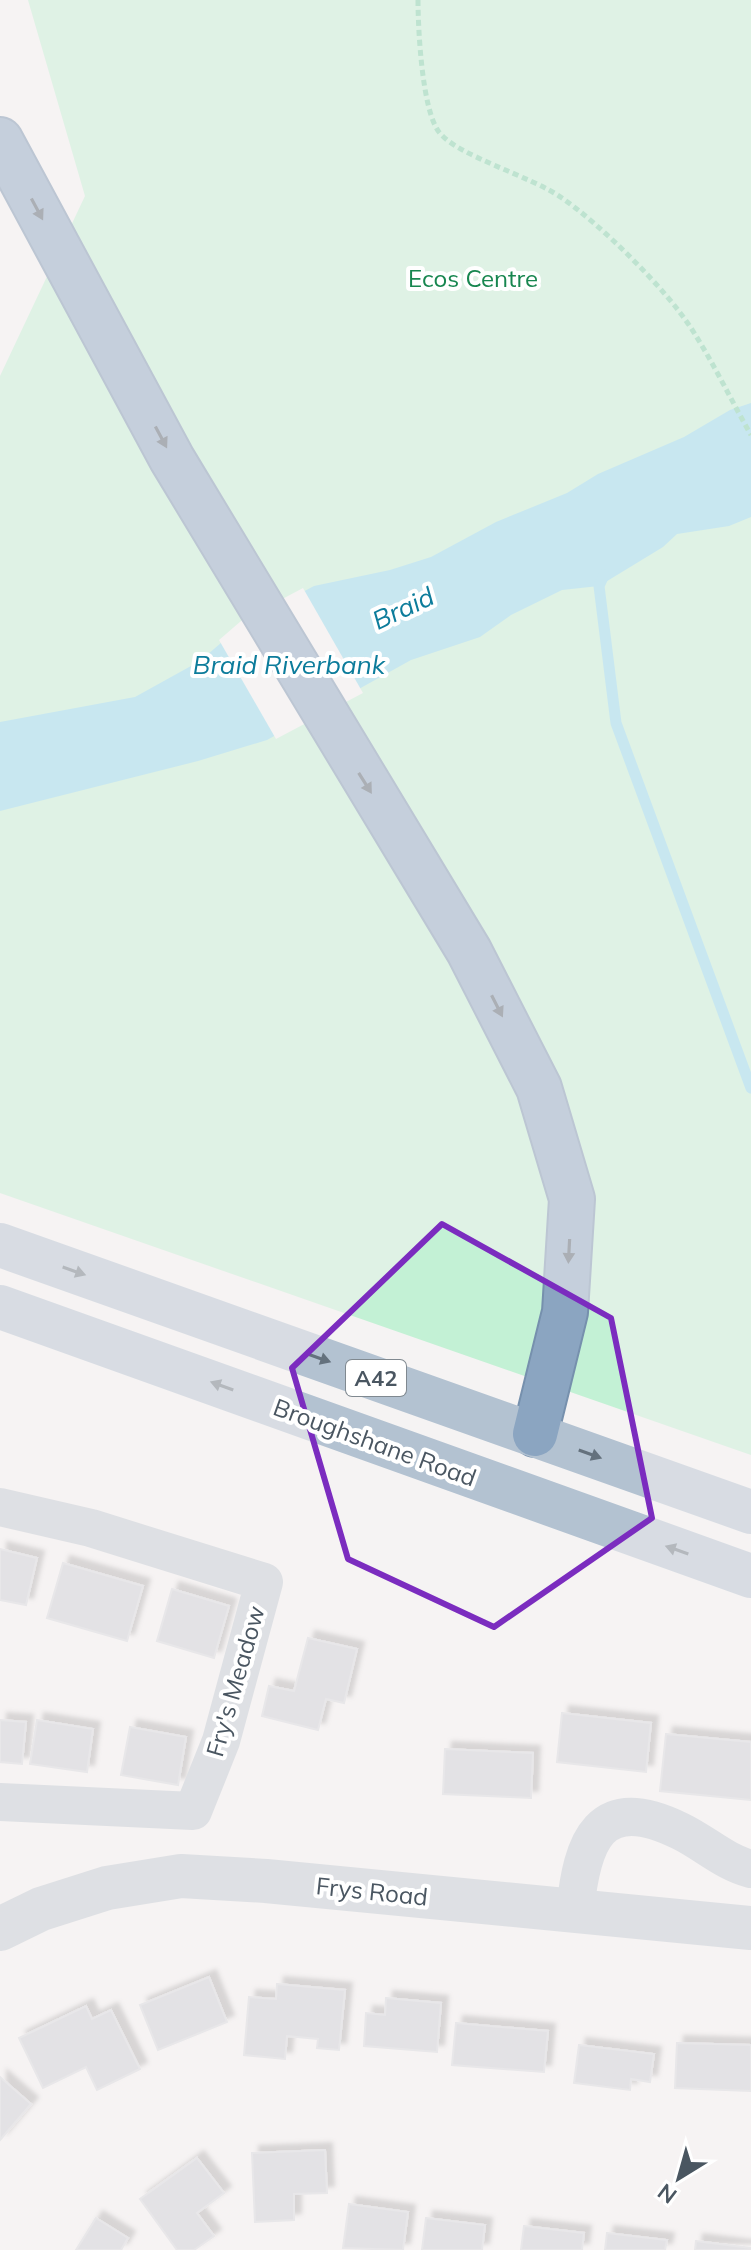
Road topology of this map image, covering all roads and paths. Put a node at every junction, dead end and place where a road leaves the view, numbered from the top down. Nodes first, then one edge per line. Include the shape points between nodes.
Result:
1 (418, 0) edge
2 (0, 140) edge
3 (751, 435) edge
4 (0, 1245) edge
5 (0, 1307) edge
6 (535, 1434) junction
7 (461, 1474) junction
8 (0, 1507) edge
9 (751, 1512) edge
10 (751, 1576) edge
11 (0, 1802) edge
12 (751, 1869) edge
13 (575, 1911) junction
14 (751, 1928) edge
15 (0, 1929) edge

1 - 3 path via 418,36 437,130 455,146 530,178 564,199 650,280 690,327
2 -> 6 highway via 172,459 469,951 539,1088 572,1199 565,1312
4 -> 6 main road, A42
7 -> 5 main road, Broughshane Road / A42
6 - 7 main road via 518,1455 499,1466
6 -> 9 main road, A42
10 -> 7 main road, Broughshane Road / A42
8 - 11 street, Fry's Meadow via 91,1528 264,1582 221,1741 193,1811
12 - 13 street via 651,1819 619,1820 601,1826 589,1842
13 - 14 street, Frys Road
13 - 15 street, Frys Road via 181,1876 107,1888 41,1909

